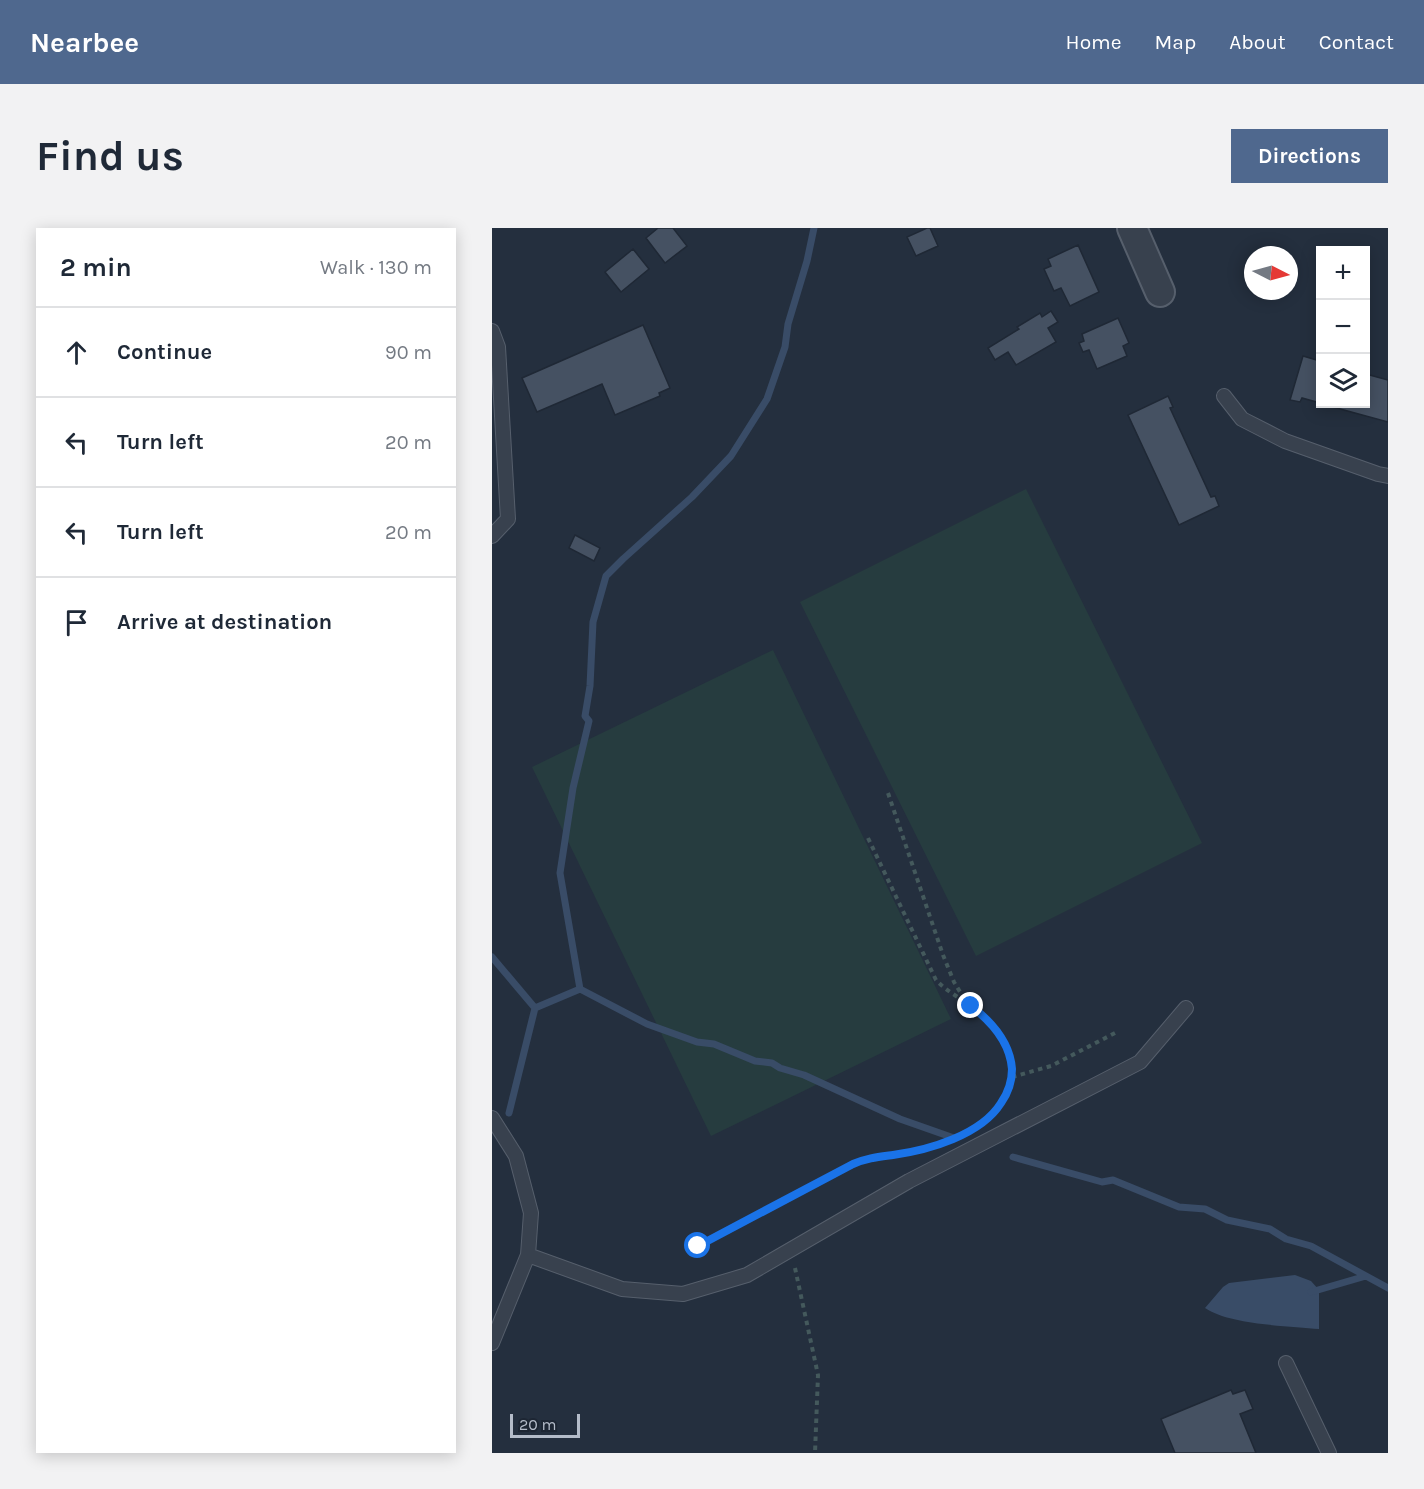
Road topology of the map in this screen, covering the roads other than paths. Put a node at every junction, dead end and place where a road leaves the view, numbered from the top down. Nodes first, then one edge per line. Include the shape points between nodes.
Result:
1 (1132, 228) edge
2 (1160, 292) dead end
3 (492, 331) edge
4 (1224, 396) dead end
5 (1388, 476) edge
6 (492, 536) edge
7 (1186, 1008) dead end
8 (492, 1118) edge
9 (528, 1255) junction
10 (492, 1343) edge
11 (1286, 1363) dead end
12 (1329, 1453) edge

1 - 2 street
3 - 6 lane via 498,347 508,519
4 - 5 lane via 1242,419 1285,441
7 - 9 lane via 1140,1062 909,1181 747,1275 683,1294 622,1289
8 - 9 lane via 516,1156 531,1213
9 - 10 lane
11 - 12 lane

